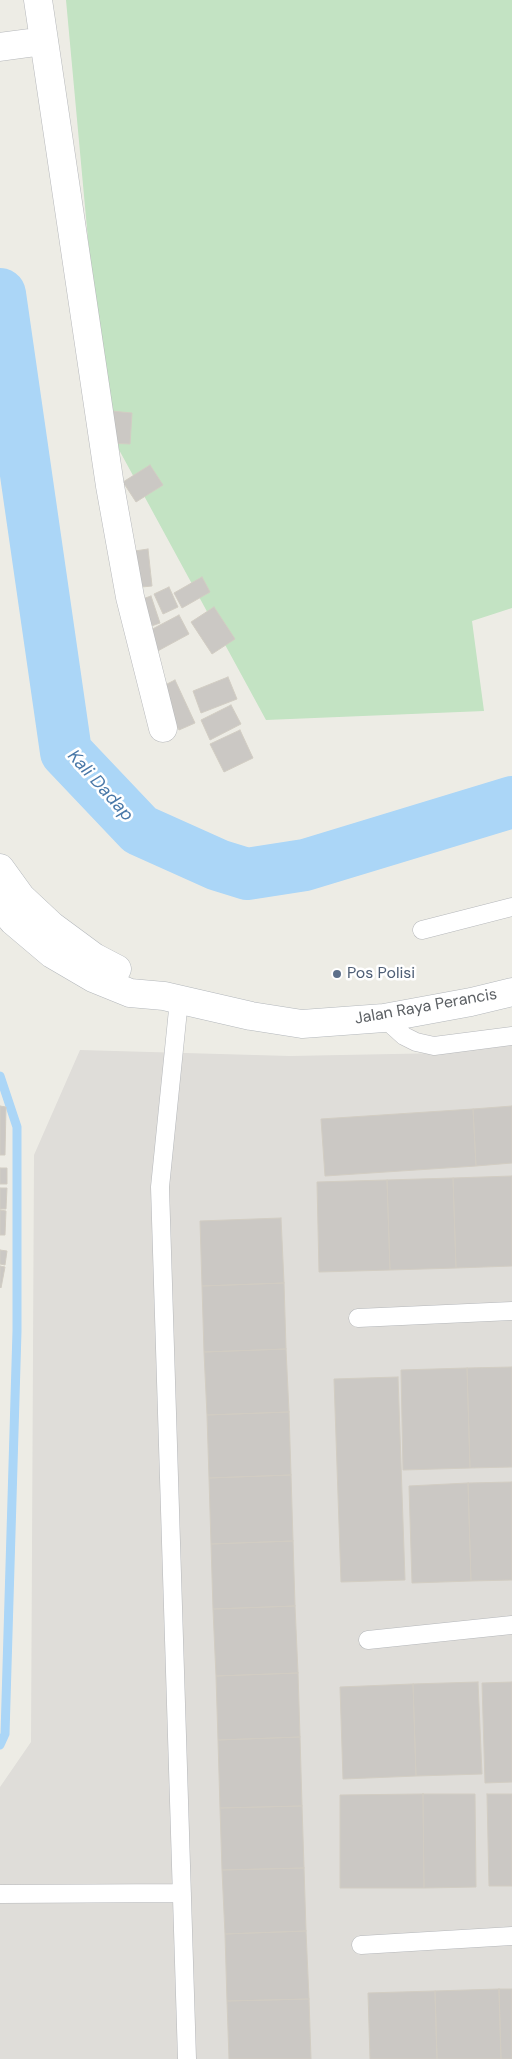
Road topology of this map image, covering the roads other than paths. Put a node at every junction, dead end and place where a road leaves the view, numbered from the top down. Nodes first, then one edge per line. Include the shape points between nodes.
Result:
1 (38, 0) edge
2 (44, 41) junction
3 (7, 46) edge
4 (162, 728) dead end
5 (0, 868) edge
6 (0, 905) edge
7 (512, 907) edge
8 (422, 930) dead end
9 (512, 992) edge
10 (171, 998) junction
11 (384, 1018) junction
12 (512, 1036) edge
13 (512, 1311) edge
14 (358, 1318) dead end
15 (512, 1624) edge
16 (368, 1640) dead end
17 (182, 1892) junction
18 (0, 1894) edge
19 (512, 1936) edge
20 (360, 1945) dead end
21 (187, 2059) edge

1 - 2 street
2 - 3 street
2 - 4 street via 110,486 130,597
5 - 10 street, Jalan Raya Perancis via 21,896 52,926 94,957
6 - 10 street, Jalan Raya Perancis via 13,921 52,954 93,978 130,993
7 - 8 lane
9 - 11 street, Jalan Raya Perancis
10 - 11 street, Jalan Raya Perancis via 302,1024
10 - 17 lane via 160,1187
11 - 12 lane via 410,1039 434,1046
13 - 14 lane
15 - 16 lane
17 - 18 lane
17 - 21 lane
19 - 20 lane

